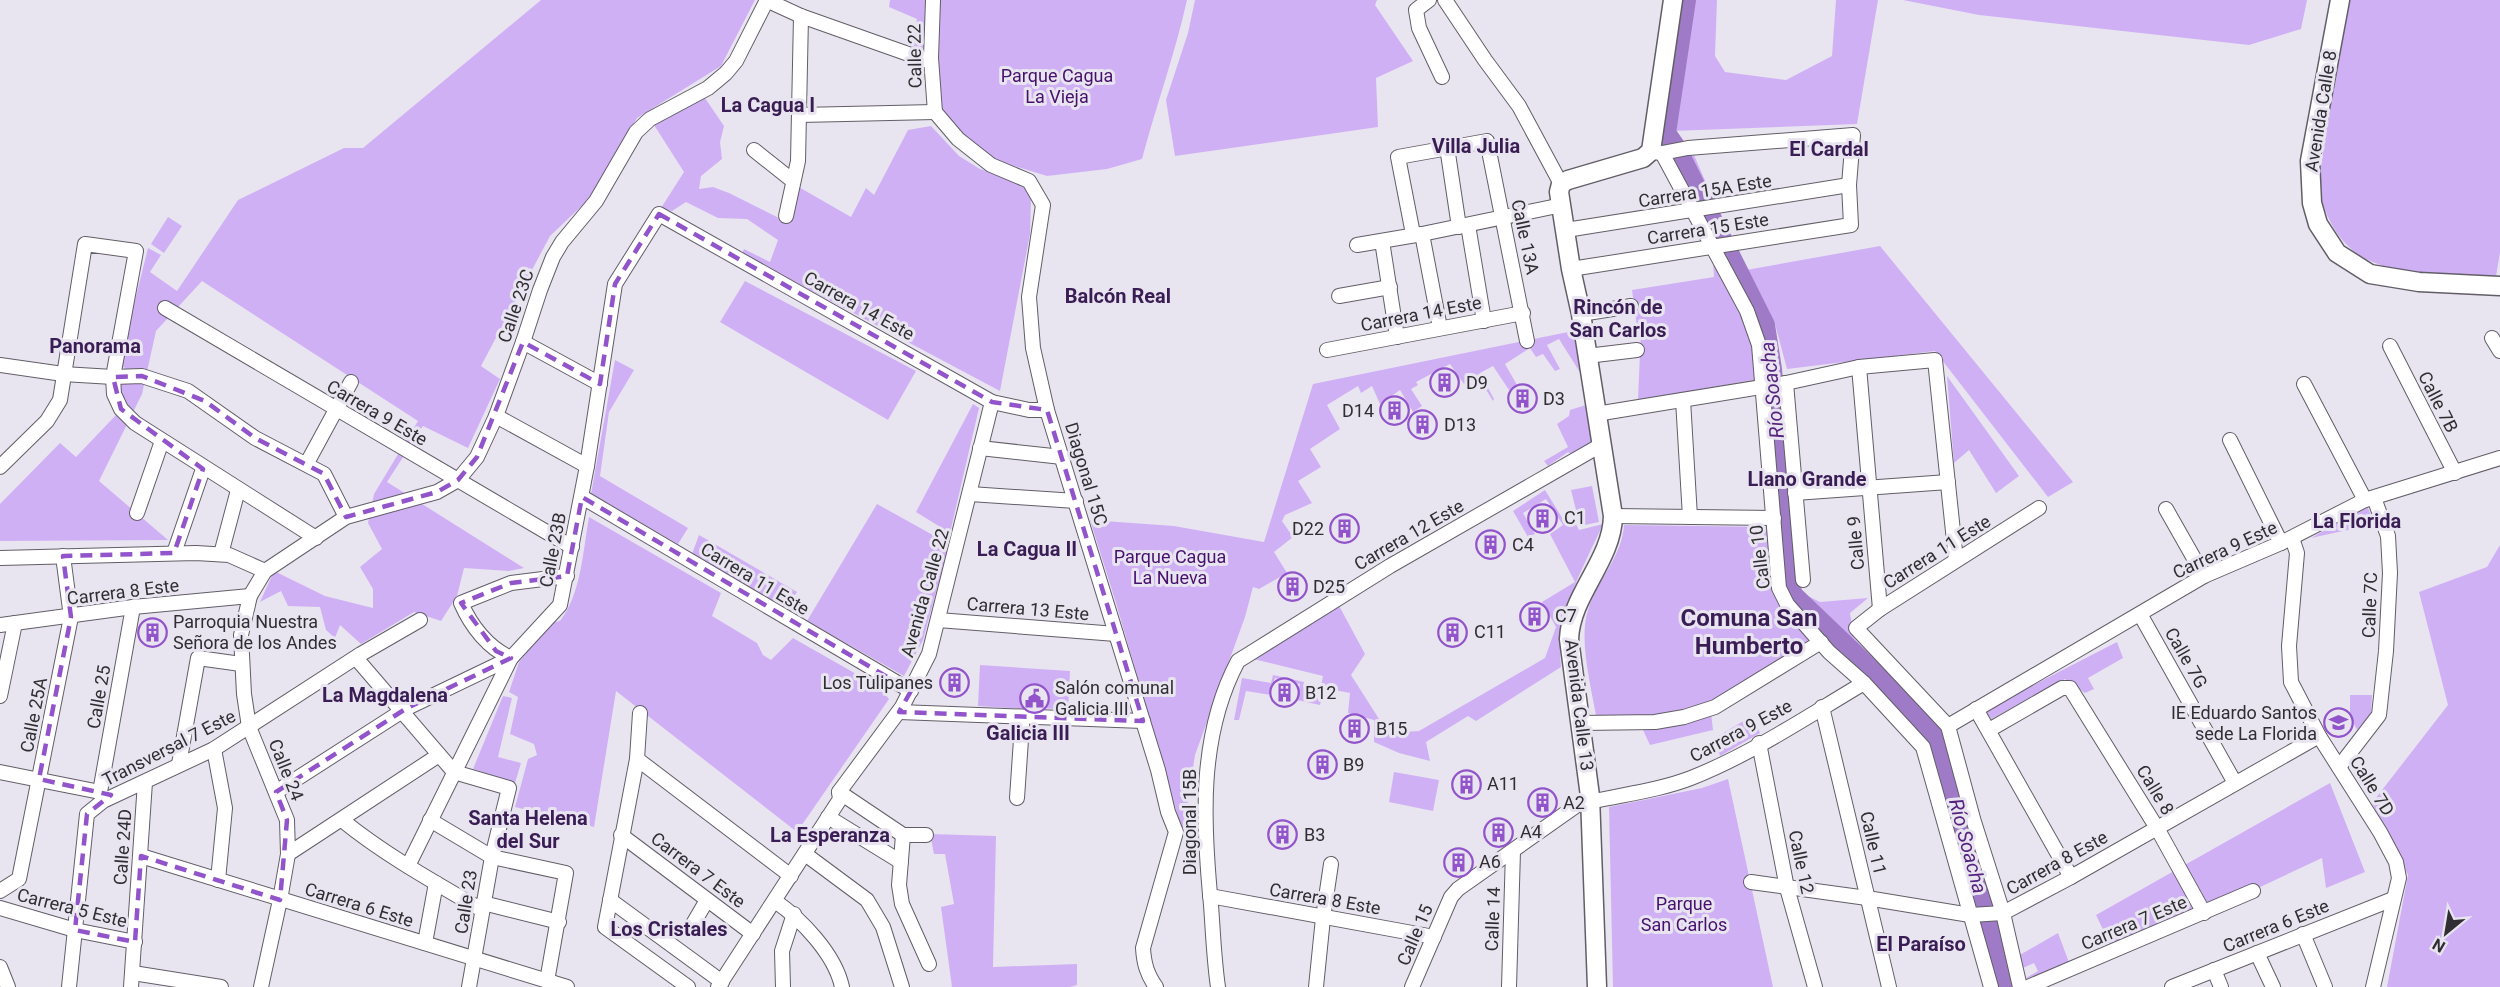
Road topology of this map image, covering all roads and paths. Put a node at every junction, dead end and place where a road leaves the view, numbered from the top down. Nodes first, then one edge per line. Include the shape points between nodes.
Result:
1 (766, 0) edge
2 (933, 0) edge
3 (1429, 0) edge
4 (1445, 0) edge
5 (1673, 0) edge
6 (2340, 0) edge
7 (801, 16) junction
8 (931, 62) junction
9 (1442, 77) dead end
10 (935, 111) junction
11 (800, 115) junction
12 (1447, 147) junction
13 (754, 150) dead end
14 (1661, 152) junction
15 (793, 181) junction
16 (1561, 184) junction
17 (1849, 185) junction
18 (1562, 205) junction
19 (1703, 210) junction
20 (659, 214) joint
21 (786, 216) dead end
22 (1503, 218) junction
23 (1463, 226) junction
24 (1566, 230) junction
25 (1417, 234) junction
26 (1382, 241) junction
27 (1357, 245) dead end
28 (1721, 246) junction
29 (1571, 269) junction
30 (2500, 286) edge
31 (1390, 287) junction
32 (1339, 296) dead end
33 (1631, 306) dead end
34 (165, 308) dead end
35 (1523, 313) junction
36 (1581, 314) junction
37 (1484, 321) junction
38 (1440, 328) junction
39 (1397, 337) junction
40 (2492, 338) dead end
41 (1527, 341) dead end
42 (523, 342) junction
43 (2390, 346) dead end
44 (1326, 350) dead end
45 (1637, 350) dead end
46 (2500, 351) edge
47 (1587, 356) junction
48 (0, 365) edge
49 (1859, 367) junction
50 (63, 374) junction
51 (113, 377) junction
52 (351, 382) dead end
53 (600, 384) junction
54 (2304, 384) dead end
55 (1774, 385) junction
56 (1683, 400) junction
57 (992, 402) junction
58 (336, 410) junction
59 (1047, 410) junction
60 (1596, 414) junction
61 (496, 416) junction
62 (2230, 440) dead end
63 (162, 441) junction
64 (1601, 445) junction
65 (980, 448) junction
66 (1062, 457) junction
67 (2500, 458) edge
68 (307, 463) junction
69 (587, 466) junction
70 (0, 467) edge
71 (203, 469) junction
72 (2455, 473) junction
73 (458, 480) junction
74 (1948, 482) junction
75 (1870, 488) junction
76 (238, 490) junction
77 (1795, 493) junction
78 (970, 494) junction
79 (582, 497) junction
80 (2369, 499) junction
81 (1076, 501) junction
82 (2039, 508) dead end
83 (2166, 509) dead end
84 (137, 513) dead end
85 (1613, 516) junction
86 (346, 517) junction
87 (1690, 518) junction
88 (1774, 518) junction
89 (315, 538) junction
90 (2286, 540) junction
91 (572, 548) junction
92 (174, 553) junction
93 (221, 554) junction
94 (63, 556) junction
95 (0, 558) edge
96 (1956, 560) junction
97 (265, 571) junction
98 (567, 576) junction
99 (2204, 576) junction
100 (1803, 580) dead end
101 (250, 596) junction
102 (133, 607) junction
103 (1880, 609) junction
104 (2140, 614) junction
105 (71, 617) junction
106 (420, 620) dead end
107 (938, 620) junction
108 (15, 623) junction
109 (0, 625) edge
110 (1116, 634) junction
111 (1821, 642) junction
112 (356, 658) junction
113 (511, 658) junction
114 (1238, 662) joint
115 (241, 664) junction
116 (1864, 683) junction
117 (911, 691) junction
118 (0, 696) edge
119 (1822, 707) junction
120 (1977, 709) junction
121 (402, 711) junction
122 (899, 712) junction
123 (640, 713) dead end
124 (1020, 717) junction
125 (1143, 721) junction
126 (1581, 723) junction
127 (1948, 726) junction
128 (249, 727) junction
129 (1989, 730) junction
130 (2319, 736) junction
131 (1759, 743) junction
132 (214, 749) junction
133 (440, 755) junction
134 (637, 759) junction
135 (178, 764) junction
136 (2339, 767) junction
137 (0, 772) edge
138 (454, 772) junction
139 (39, 779) junction
140 (145, 782) junction
141 (2235, 783) junction
142 (276, 792) junction
143 (839, 792) junction
144 (1590, 796) junction
145 (102, 797) junction
146 (1017, 798) dead end
147 (828, 817) junction
148 (342, 820) junction
149 (430, 820) junction
150 (2157, 828) junction
151 (621, 835) junction
152 (903, 835) junction
153 (926, 835) dead end
154 (1513, 851) junction
155 (288, 854) junction
156 (805, 854) junction
157 (141, 856) junction
158 (492, 857) junction
159 (901, 862) junction
160 (1331, 864) dead end
161 (408, 866) junction
162 (791, 876) junction
163 (2071, 877) junction
164 (218, 880) junction
165 (1751, 882) dead end
166 (436, 883) junction
167 (1787, 888) junction
168 (0, 891) edge
169 (2253, 891) dead end
170 (1210, 896) junction
171 (1867, 898) junction
172 (2393, 899) junction
173 (280, 900) junction
174 (610, 900) junction
175 (707, 900) junction
176 (775, 901) junction
177 (483, 906) junction
178 (0, 908) edge
179 (2003, 913) junction
180 (2204, 913) junction
181 (794, 914) junction
182 (1970, 915) junction
183 (1323, 918) junction
184 (559, 922) junction
185 (690, 928) dead end
186 (75, 930) junction
187 (753, 934) junction
188 (2303, 934) junction
189 (1434, 937) junction
190 (135, 942) junction
191 (425, 944) junction
192 (2257, 953) junction
193 (475, 958) junction
194 (929, 964) dead end
195 (0, 966) edge
196 (2214, 970) junction
197 (132, 980) edge
198 (526, 981) edge
199 (547, 981) junction
200 (720, 984) edge
201 (1215, 986) edge
202 (8, 987) edge
203 (69, 987) edge
204 (221, 987) edge
205 (261, 987) edge
206 (469, 987) edge
207 (567, 987) edge
208 (688, 987) edge
209 (783, 987) edge
210 (842, 987) edge
211 (902, 987) edge
212 (1156, 987) edge
213 (1316, 987) edge
214 (1412, 987) edge
215 (1509, 987) edge
216 (1597, 987) edge
217 (1815, 987) edge
218 (1889, 987) edge
219 (1991, 987) edge
220 (2020, 987) edge
221 (2028, 987) edge
222 (2172, 987) edge
223 (2221, 987) edge
224 (2273, 987) edge
225 (2325, 987) edge
226 (2373, 987) edge

1 - 7 street
1 - 42 street, Calle 23C via 736,61 726,73 708,88 650,119 636,132 597,201 553,257
2 - 8 street, Calle 22
3 - 9 street via 1416,10 1419,28
4 - 16 street via 1519,106
5 - 14 main road
6 - 30 main road, Avenida Calle 8 via 2310,160 2309,182 2318,224 2337,253 2370,274 2419,282
7 - 8 street
7 - 11 street
8 - 10 street, Calle 22
10 - 11 street
10 - 59 street, Diagonal 15C via 958,139 991,165 1029,181 1043,205 1029,299 1033,348
11 - 15 street
12 - 22 street, Calle 13A via 1487,141
12 - 23 street
12 - 25 street via 1398,157
13 - 15 street
14 - 16 main road
14 - 17 street via 1853,135
14 - 19 street, Calle 10
15 - 21 street
16 - 18 main road, Avenida Calle 13
17 - 19 street, Carrera 15A Este
17 - 28 street, Carrera 15 Este via 1851,225
18 - 22 street
18 - 24 main road, Avenida Calle 13
19 - 24 street, Carrera 15A Este
19 - 28 street, Calle 10
20 - 53 street, Calle 23B via 615,284
20 - 57 street, Carrera 14 Este
22 - 23 street
22 - 35 street, Calle 13A
23 - 25 street
23 - 37 street
24 - 29 main road, Avenida Calle 13
25 - 26 street
25 - 38 street
26 - 27 street
26 - 31 street
28 - 29 street, Carrera 15 Este
28 - 55 street, Calle 10
29 - 36 main road, Avenida Calle 13
31 - 32 street
31 - 39 street
33 - 36 street
34 - 58 street, Carrera 9 Este
35 - 37 street, Carrera 14 Este
35 - 41 street, Calle 13A
36 - 47 main road, Avenida Calle 13
37 - 38 street, Carrera 14 Este
38 - 39 street, Carrera 14 Este
39 - 44 street, Carrera 14 Este
40 - 46 street
42 - 53 street
42 - 61 street, Calle 23C
43 - 72 street, Calle 7B
45 - 47 street
47 - 60 main road, Avenida Calle 13
48 - 50 street
49 - 55 street
49 - 74 street via 1935,360
49 - 75 street, Calle 9
50 - 51 street
50 - 51 street via 85,244 136,251
50 - 70 street via 60,400 47,421
51 - 63 street via 114,394 121,409
51 - 68 street via 142,376 188,391 255,438
52 - 58 street
53 - 69 street, Calle 23B
54 - 80 street, Calle 7C
55 - 56 street
55 - 77 street, Calle 10
55 - 88 street, Calle 10
56 - 60 street
56 - 87 street
57 - 59 street, Carrera 14 Este
57 - 65 street, Avenida Calle 22
58 - 68 street
58 - 73 street, Carrera 9 Este
59 - 66 street, Diagonal 15C
60 - 64 main road, Avenida Calle 13
61 - 69 street
61 - 73 street, Calle 23C via 477,457
62 - 90 street, Calle 7D
63 - 71 street
63 - 84 street
64 - 85 main road, Avenida Calle 13
64 - 114 street, Carrera 12 Este via 1390,567
65 - 66 street
65 - 78 street, Avenida Calle 22
66 - 81 street, Diagonal 15C
67 - 72 street, Carrera 9 Este
68 - 86 street via 330,481
69 - 79 street, Calle 23B
71 - 76 street
71 - 92 street
72 - 80 street, Carrera 9 Este
73 - 86 street, Calle 23C via 437,492
73 - 91 street, Carrera 9 Este
74 - 75 street
74 - 96 street
75 - 77 street
75 - 103 street, Calle 9
76 - 89 street
76 - 93 street
77 - 100 street, Calle 10
78 - 81 street
78 - 107 street, Avenida Calle 22
79 - 91 street, Calle 23B
79 - 117 street, Carrera 11 Este
80 - 90 street, Carrera 9 Este
80 - 136 street, Calle 7C via 2388,536 2390,573 2379,715
81 - 110 street, Diagonal 15C
82 - 96 street, Carrera 11 Este
83 - 99 street
85 - 87 street
85 - 126 main road, Avenida Calle 13 via 1607,546 1570,622 1571,663
86 - 89 street, Calle 23C
87 - 88 street
88 - 111 street, Calle 10 via 1779,588 1787,604
89 - 97 street, Calle 23C
90 - 99 street, Carrera 9 Este
90 - 130 street, Calle 7D via 2297,553 2289,646 2291,682
91 - 98 street, Calle 23B
92 - 93 street
92 - 94 street
93 - 97 street
94 - 95 street
94 - 105 street, Calle 25A
96 - 103 street, Carrera 11 Este
97 - 101 street, Calle 24
98 - 113 street, Calle 23B via 560,605
98 - 113 street via 511,583 461,603 468,618 496,651
99 - 104 street, Carrera 9 Este
101 - 102 street, Carrera 8 Este
101 - 115 street, Calle 24 via 241,635
102 - 105 street, Carrera 8 Este
102 - 145 street, Calle 25
103 - 127 street, Carrera 11 Este via 1856,628
104 - 120 street, Carrera 9 Este
104 - 141 street, Calle 7G
105 - 108 street, Carrera 8 Este
105 - 139 street, Calle 25A
106 - 112 street, Transversal 7 Este
107 - 110 street, Carrera 13 Este
107 - 117 street, Avenida Calle 22
108 - 109 street, Carrera 8 Este
108 - 118 street
110 - 125 street, Diagonal 15C
111 - 116 street, Calle 10
111 - 126 street via 1715,706 1684,717 1655,722
112 - 121 street
112 - 128 street, Transversal 7 Este
113 - 121 street
113 - 138 street, Calle 23B
114 - 170 street, Diagonal 15B via 1226,685 1209,751 1204,841
115 - 128 street, Calle 24
115 - 135 street via 198,658
116 - 119 street, Carrera 9 Este
116 - 182 street, Calle 10 via 1923,747
117 - 122 street, Avenida Calle 22
119 - 131 street, Carrera 9 Este
119 - 171 street, Calle 11
120 - 127 street, Carrera 9 Este
120 - 129 street
121 - 133 street
121 - 142 street
122 - 124 street
122 - 143 street, Avenida Calle 22
123 - 134 street
124 - 125 street
124 - 146 street
125 - 212 street, Diagonal 15C via 1176,832 1143,948 1148,975
126 - 144 main road, Avenida Calle 13
127 - 179 street
128 - 132 street, Transversal 7 Este
128 - 142 street, Calle 24
129 - 150 street, Calle 8 via 2062,688 2070,688
129 - 163 street
130 - 136 street, Calle 7D
130 - 141 street, Carrera 8 Este
131 - 144 street, Carrera 9 Este via 1726,763 1659,788 1594,801
131 - 167 street, Calle 12
132 - 135 street, Transversal 7 Este
132 - 164 street via 225,808
133 - 138 street
133 - 148 street
134 - 151 street
134 - 162 street
135 - 140 street, Transversal 7 Este
136 - 172 street, Calle 7D via 2396,862 2399,878
137 - 139 street
138 - 149 street, Calle 23B
138 - 158 street, Calle 23 via 509,788
139 - 145 street
139 - 168 street, Calle 25A via 19,879
140 - 145 street, Transversal 7 Este
140 - 157 street, Calle 24D
141 - 150 street, Carrera 8 Este
142 - 155 street, Calle 24 via 287,819
143 - 147 street, Avenida Calle 22 via 840,799
143 - 152 street
144 - 154 street
144 - 216 main road, Avenida Calle 13
145 - 186 street, Transversal 7 Este via 87,814
147 - 156 street, Avenida Calle 22
147 - 159 street
148 - 155 street
148 - 161 street
149 - 158 street
149 - 161 street, Calle 23B
150 - 163 street, Carrera 8 Este
150 - 180 street, Calle 8
151 - 174 street
151 - 175 street, Carrera 7 Este
152 - 153 street
152 - 159 street
154 - 189 street, Calle 15 via 1451,897
154 - 215 street, Calle 14
155 - 173 street, Calle 24
156 - 162 street, Avenida Calle 22
156 - 211 street via 867,900 883,927
157 - 164 street, Carrera 6 Este
157 - 190 street, Calle 24D
158 - 177 street, Calle 23
158 - 184 street via 566,873
159 - 194 street via 902,904
160 - 183 street
161 - 166 street
162 - 176 street, Avenida Calle 22
163 - 179 street, Carrera 8 Este
164 - 173 street, Carrera 6 Este
165 - 167 street, Carrera 8 Este
166 - 177 street
166 - 191 street
167 - 171 street, Carrera 8 Este
167 - 217 street, Calle 12
169 - 180 street, Carrera 7 Este
170 - 183 street, Carrera 8 Este
170 - 201 street, Diagonal 15B
171 - 182 street, Carrera 8 Este
171 - 218 street, Calle 11
172 - 188 street, Carrera 6 Este
172 - 226 street, Calle 7D
173 - 191 street, Carrera 6 Este
173 - 205 street, Calle 24
174 - 200 street
174 - 208 street via 605,927
175 - 185 street
175 - 187 street, Carrera 7 Este
176 - 181 street, Carrera 7 Este
176 - 187 street, Avenida Calle 22
177 - 184 street
177 - 193 street, Calle 23
178 - 186 street, Carrera 5 Este
179 - 182 street, Carrera 8 Este
179 - 220 street
180 - 221 street, Carrera 7 Este
181 - 209 street via 782,951
181 - 210 street, Carrera 7 Este via 820,943
182 - 219 street, Calle 10
183 - 189 street, Carrera 8 Este
183 - 213 street
184 - 199 street
186 - 190 street, Carrera 5 Este
186 - 203 street
187 - 200 street, Avenida Calle 22
188 - 192 street, Carrera 6 Este
188 - 225 street
189 - 214 street, Calle 15
190 - 197 street, Calle 24D
191 - 193 street, Carrera 6 Este
192 - 196 street, Carrera 6 Este
192 - 224 street
193 - 198 street, Carrera 6 Este
193 - 206 street, Calle 23
195 - 202 street
196 - 222 street, Carrera 6 Este
196 - 223 street
197 - 204 street
198 - 199 street, Carrera 6 Este
199 - 207 street, Carrera 6 Este

